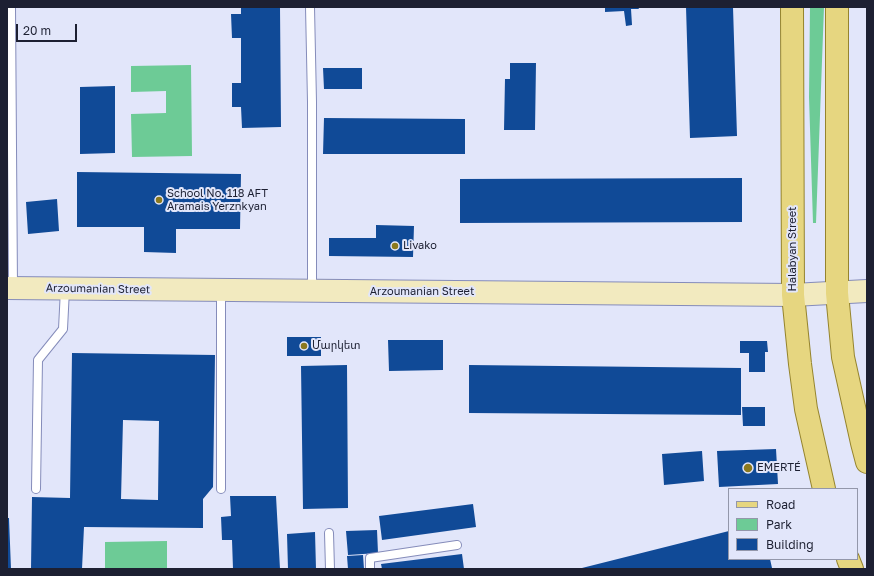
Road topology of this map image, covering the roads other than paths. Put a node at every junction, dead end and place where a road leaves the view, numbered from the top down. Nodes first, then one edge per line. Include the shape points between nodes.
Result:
1 (11, 7) edge
2 (310, 7) edge
3 (792, 7) edge
4 (837, 7) edge
5 (9, 96) edge
6 (10, 288) edge
7 (65, 288) junction
8 (221, 290) junction
9 (312, 291) junction
10 (867, 291) edge
11 (837, 293) junction
12 (793, 295) junction
13 (867, 462) edge
14 (824, 488) edge
15 (36, 489) dead end
16 (221, 489) dead end
17 (329, 532) dead end
18 (457, 545) dead end
19 (330, 569) edge
20 (370, 569) edge

1 - 5 lane
2 - 9 lane
3 - 12 main road, Halabyan Street
4 - 11 main road
5 - 6 lane
6 - 7 main road, Arzoumanian Street
7 - 8 main road, Arzoumanian Street
7 - 15 lane via 63,329 38,360
8 - 9 main road, Arzoumanian Street
8 - 16 lane
9 - 12 main road, Arzoumanian Street
10 - 11 main road, Arzoumanian Street
11 - 12 main road, Arzoumanian Street
11 - 13 main road via 843,357
12 - 14 main road, Halabyan Street via 806,408
17 - 19 lane
18 - 20 lane via 370,558

